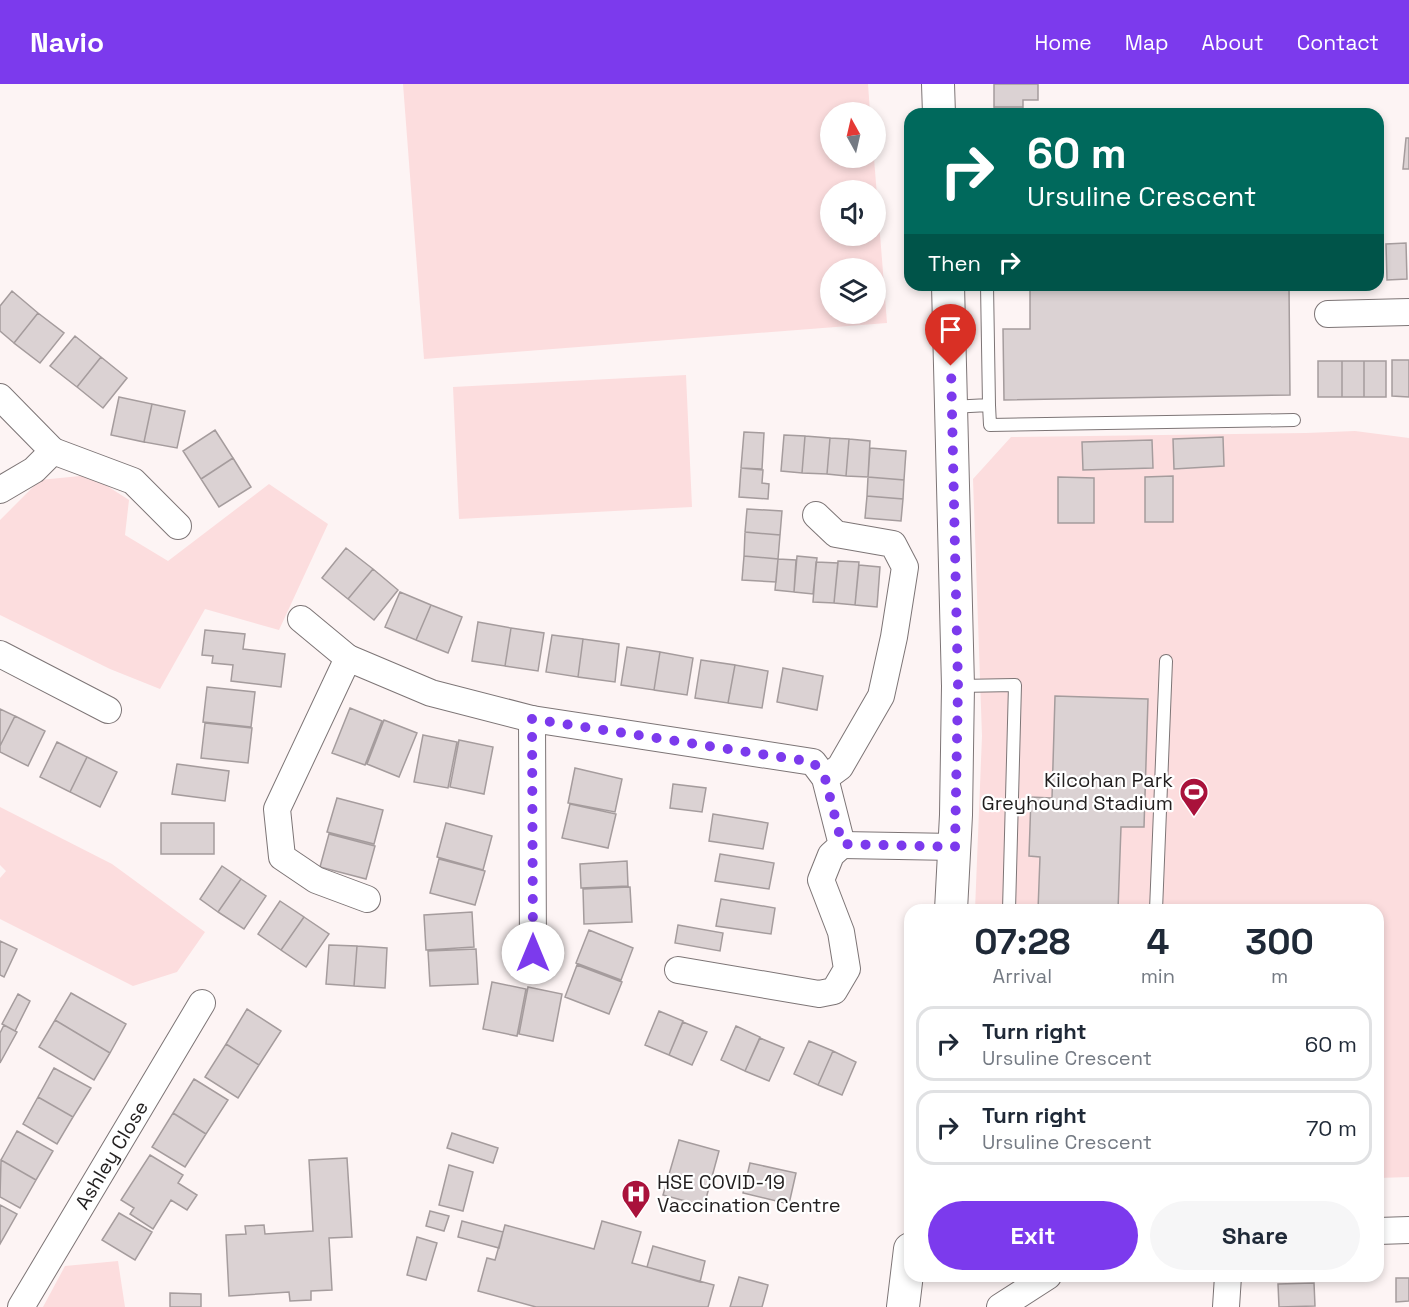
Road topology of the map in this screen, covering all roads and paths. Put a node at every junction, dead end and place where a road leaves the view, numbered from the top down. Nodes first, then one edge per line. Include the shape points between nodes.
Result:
1 (938, 84) edge
2 (939, 108) edge
3 (948, 291) edge
4 (987, 291) edge
5 (1409, 312) edge
6 (1328, 314) dead end
7 (0, 397) edge
8 (989, 405) junction
9 (951, 407) junction
10 (1294, 420) dead end
11 (53, 451) junction
12 (0, 490) edge
13 (816, 515) dead end
14 (178, 526) dead end
15 (301, 619) dead end
16 (0, 654) edge
17 (348, 658) junction
18 (1166, 661) dead end
19 (958, 686) junction
20 (108, 710) dead end
21 (532, 719) junction
22 (825, 778) junction
23 (842, 844) junction
24 (955, 847) junction
25 (367, 899) dead end
26 (951, 904) edge
27 (1009, 904) edge
28 (1156, 904) edge
29 (533, 953) dead end
30 (678, 970) dead end
31 (202, 1003) dead end
32 (1409, 1230) edge
33 (1384, 1231) edge
34 (906, 1282) edge
35 (1039, 1282) edge
36 (1228, 1282) edge
37 (21, 1307) edge
38 (903, 1307) edge
39 (1000, 1307) edge
40 (1226, 1307) edge

1 - 2 street
3 - 9 street
4 - 8 lane
5 - 6 street
7 - 11 street
8 - 9 lane
8 - 10 lane via 990,425
9 - 19 street
11 - 12 street via 34,470
11 - 14 street via 133,481
13 - 22 street via 836,534 893,544 904,567 881,696 840,767
15 - 17 street
16 - 20 street
17 - 21 street via 431,693
17 - 25 street via 277,809 282,856 316,880
18 - 28 lane
19 - 24 street
19 - 27 lane via 1015,685
21 - 22 street via 813,762
21 - 29 street
22 - 23 street
23 - 24 street
23 - 30 street via 831,855 821,880 841,932 846,969 834,991 819,994
24 - 26 street
31 - 37 street, Ashley Close
32 - 33 street
34 - 38 street
35 - 39 street
36 - 40 street

